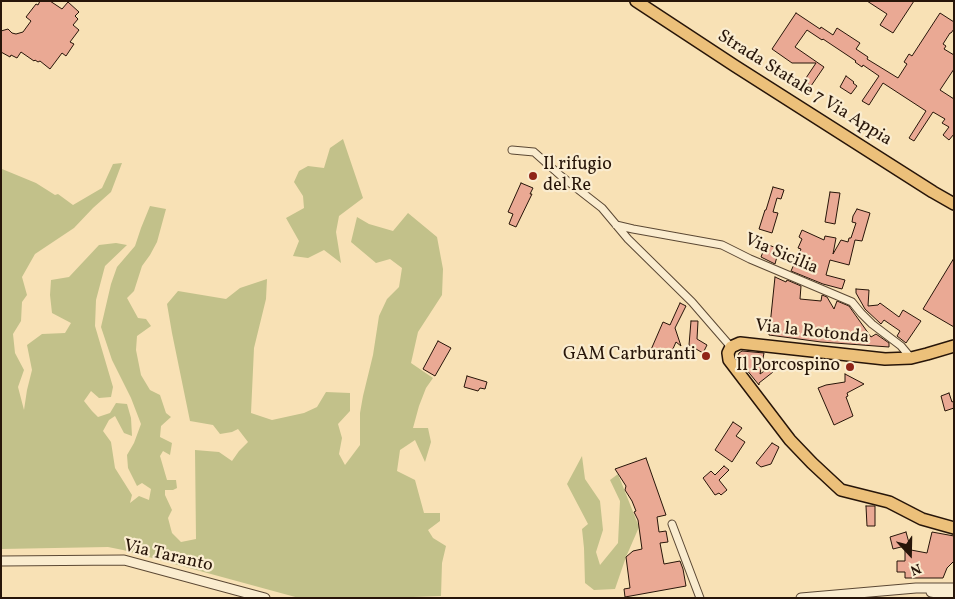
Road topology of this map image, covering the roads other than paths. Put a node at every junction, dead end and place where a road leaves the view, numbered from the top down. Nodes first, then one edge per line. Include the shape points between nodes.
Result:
1 (636, 1) edge
2 (512, 150) dead end
3 (954, 204) edge
4 (616, 225) junction
5 (731, 346) junction
6 (954, 346) edge
7 (911, 358) junction
8 (672, 524) dead end
9 (954, 528) edge
10 (1, 561) edge
11 (916, 588) junction
12 (954, 588) edge
13 (866, 595) edge
14 (954, 596) edge
15 (819, 597) edge
16 (265, 598) edge
17 (700, 598) edge
18 (800, 598) edge

1 - 3 main road, Strada Statale 7 Via Appia
2 - 4 street via 534,152 602,208
4 - 5 street
4 - 7 street, Via Sicilia via 722,245 852,302
5 - 7 main road, Via la Rotonda via 740,343 885,359
5 - 9 main road, Via la Rotonda via 729,360 744,380 790,440 841,490 889,502 922,519
6 - 7 main road, Via la Rotonda
8 - 17 street
10 - 16 street, Via Taranto via 124,560
11 - 12 street
11 - 13 street
11 - 14 street
13 - 15 street
15 - 18 street

